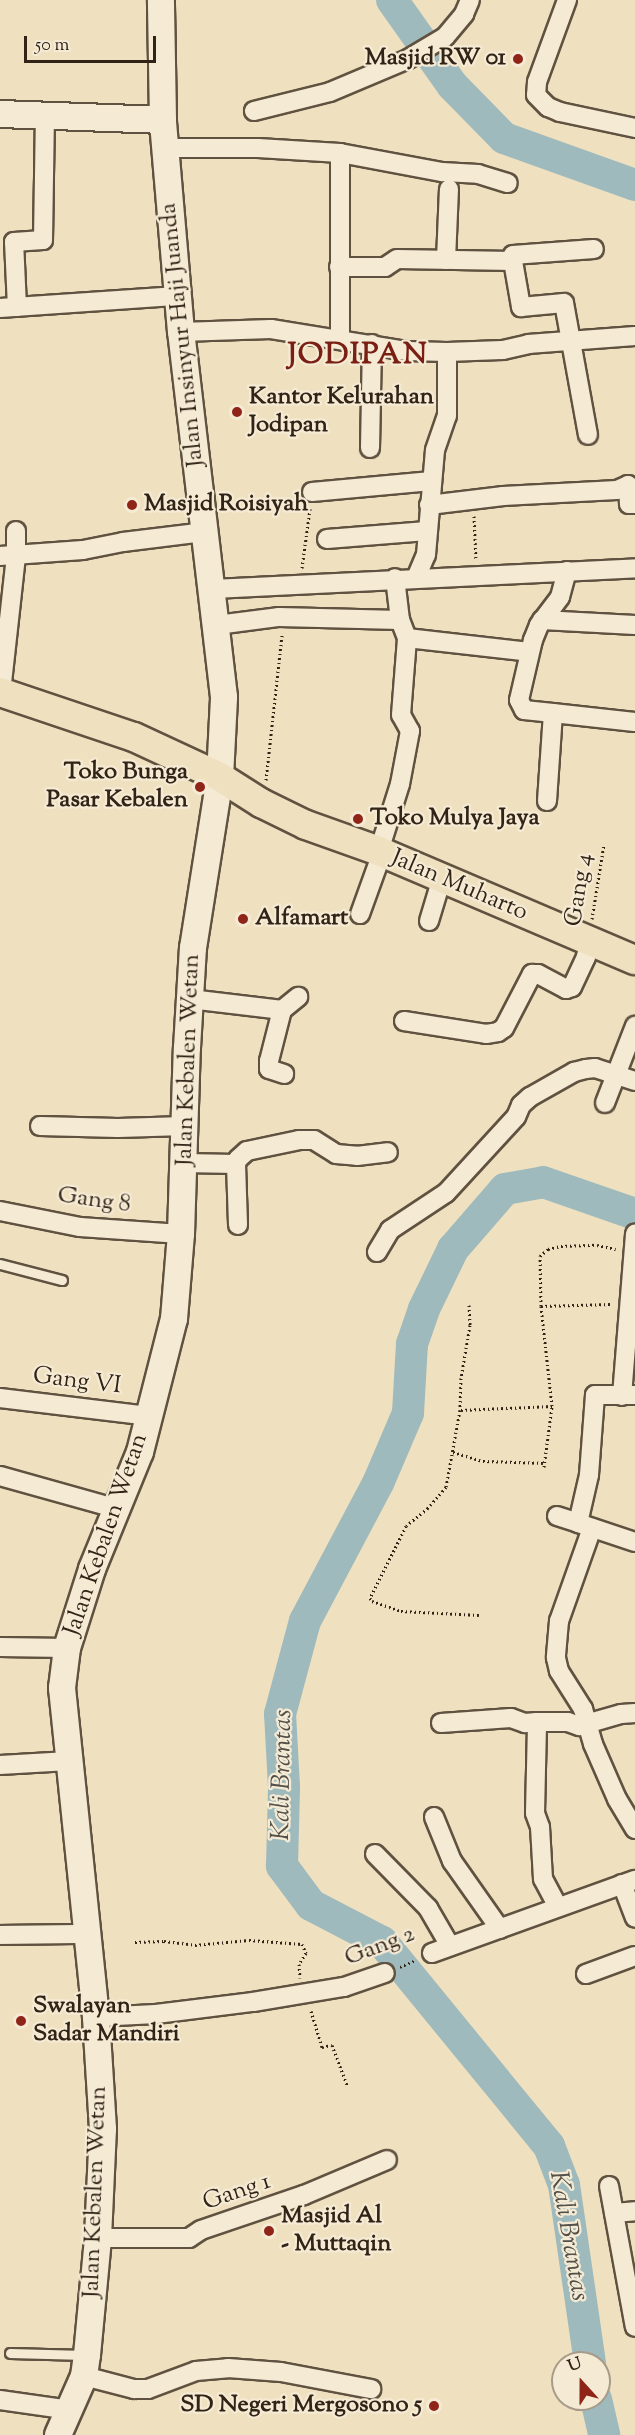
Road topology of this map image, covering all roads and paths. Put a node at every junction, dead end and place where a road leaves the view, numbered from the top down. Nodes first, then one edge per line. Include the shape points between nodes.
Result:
1 (161, 0) edge
2 (470, 0) edge
3 (567, 0) edge
4 (254, 111) dead end
5 (0, 114) edge
6 (45, 116) junction
7 (163, 120) junction
8 (635, 128) edge
9 (165, 148) junction
10 (340, 153) junction
11 (508, 183) dead end
12 (449, 189) dead end
13 (594, 249) dead end
14 (446, 260) junction
15 (513, 261) junction
16 (339, 267) junction
17 (178, 296) junction
18 (9, 307) edge
19 (181, 332) junction
20 (635, 336) edge
21 (340, 339) junction
22 (570, 341) junction
23 (372, 344) junction
24 (447, 352) junction
25 (588, 435) dead end
26 (370, 448) dead end
27 (431, 481) junction
28 (312, 492) joint
29 (473, 499) junction
30 (635, 504) edge
31 (429, 505) junction
32 (16, 531) dead end
33 (427, 531) junction
34 (205, 532) junction
35 (327, 539) dead end
36 (8, 556) edge
37 (635, 568) edge
38 (567, 571) junction
39 (477, 575) junction
40 (395, 578) junction
41 (416, 578) junction
42 (299, 583) junction
43 (213, 589) junction
44 (284, 617) junction
45 (400, 620) junction
46 (542, 620) junction
47 (217, 625) junction
48 (635, 626) edge
49 (407, 638) junction
50 (529, 652) junction
51 (0, 692) edge
52 (553, 713) junction
53 (635, 722) edge
54 (220, 777) junction
55 (547, 801) dead end
56 (261, 803) junction
57 (604, 844) dead end
58 (381, 852) junction
59 (441, 878) junction
60 (360, 914) dead end
61 (429, 921) dead end
62 (589, 942) junction
63 (635, 960) edge
64 (298, 997) dead end
65 (190, 999) junction
66 (282, 1010) junction
67 (404, 1021) dead end
68 (635, 1026) edge
69 (284, 1074) dead end
70 (616, 1076) junction
71 (635, 1081) edge
72 (605, 1103) dead end
73 (40, 1126) dead end
74 (185, 1126) junction
75 (388, 1152) dead end
76 (184, 1163) junction
77 (236, 1164) junction
78 (0, 1211) edge
79 (238, 1224) dead end
80 (182, 1234) junction
81 (634, 1243) edge
82 (377, 1252) dead end
83 (0, 1264) edge
84 (62, 1280) dead end
85 (630, 1303) junction
86 (469, 1305) dead end
87 (541, 1306) junction
88 (631, 1351) edge
89 (628, 1395) edge
90 (0, 1398) edge
91 (552, 1406) junction
92 (460, 1410) junction
93 (148, 1416) junction
94 (453, 1452) junction
95 (0, 1476) edge
96 (118, 1509) junction
97 (557, 1516) dead end
98 (585, 1526) junction
99 (635, 1542) edge
100 (479, 1615) dead end
101 (0, 1647) edge
102 (68, 1648) junction
103 (635, 1713) edge
104 (537, 1722) junction
105 (441, 1723) dead end
106 (588, 1723) junction
107 (69, 1761) junction
108 (0, 1765) edge
109 (434, 1817) dead end
110 (635, 1829) edge
111 (375, 1854) dead end
112 (629, 1882) edge
113 (558, 1907) junction
114 (635, 1918) edge
115 (500, 1929) junction
116 (88, 1934) junction
117 (0, 1935) edge
118 (135, 1942) dead end
119 (450, 1946) junction
120 (432, 1953) joint
121 (635, 1956) edge
122 (385, 1973) joint
123 (586, 1974) dead end
124 (304, 1992) junction
125 (96, 2017) junction
126 (346, 2085) dead end
127 (387, 2160) dead end
128 (609, 2186) dead end
129 (635, 2211) edge
130 (614, 2213) junction
131 (98, 2238) junction
132 (635, 2327) edge
133 (10, 2353) dead end
134 (86, 2366) junction
135 (371, 2389) dead end
136 (0, 2400) edge
137 (70, 2410) junction
138 (58, 2435) edge

1 - 7 main road, Jalan Insinyur Haji Juanda
2 - 4 street via 464,14 444,37 408,59 330,92
3 - 8 street via 537,82 536,95 560,112
5 - 6 main road
6 - 7 main road
6 - 18 street via 43,240 14,242
7 - 9 main road, Jalan Insinyur Haji Juanda
9 - 10 street
9 - 17 main road, Jalan Insinyur Haji Juanda
10 - 11 street via 442,172 478,174
10 - 16 street
12 - 14 street
13 - 15 street via 513,255
14 - 15 street
14 - 16 street via 397,259 385,267
15 - 22 street via 521,307 564,303
16 - 21 street
17 - 18 street
17 - 19 main road, Jalan Insinyur Haji Juanda
19 - 21 street via 271,329
19 - 34 main road, Jalan Insinyur Haji Juanda
20 - 22 street
21 - 23 street
22 - 24 street
22 - 25 street
23 - 24 street via 407,351
23 - 26 street
24 - 27 street via 447,416 435,450
27 - 28 street
27 - 31 street
28 - 42 path
29 - 30 street via 617,490 628,485 629,504
29 - 31 street
29 - 39 path
31 - 33 street
32 - 36 street
33 - 35 street
33 - 41 street via 426,555
34 - 36 street via 83,550
34 - 43 main road, Jalan Insinyur Haji Juanda
36 - 51 street
37 - 38 street
38 - 39 street
38 - 46 street via 560,597
39 - 41 street
40 - 41 street
40 - 42 street
40 - 45 street
42 - 43 street
43 - 47 main road, Jalan Insinyur Haji Juanda
44 - 45 street
44 - 47 street
44 - 56 path via 268,776
45 - 49 street
46 - 48 street
46 - 50 street
47 - 54 main road, Jalan Insinyur Haji Juanda via 224,697
49 - 50 street
49 - 58 street via 401,715 410,731
50 - 52 street via 520,704 524,710
51 - 54 main road, Jalan Muharto via 134,737
52 - 53 street
52 - 55 street
54 - 56 main road, Jalan Muharto
54 - 65 main road, Jalan Kebalen Wetan via 193,948
56 - 58 main road, Jalan Muharto via 306,825
57 - 62 path, Gang 4
58 - 59 main road, Jalan Muharto
58 - 60 street
59 - 61 street
59 - 62 main road, Jalan Muharto
62 - 63 main road, Jalan Muharto
62 - 67 street via 572,987 566,989 532,974 504,1028 498,1032 486,1034
64 - 66 street
65 - 66 street
65 - 74 main road, Jalan Kebalen Wetan
66 - 69 street via 269,1061 270,1069
68 - 70 street
70 - 71 street
70 - 72 street
70 - 82 street via 595,1068 586,1069 531,1097 447,1193 390,1230
73 - 74 street
74 - 76 main road, Jalan Kebalen Wetan
75 - 77 street via 336,1154 314,1140 299,1140 247,1151
76 - 77 street
76 - 80 main road, Jalan Kebalen Wetan
77 - 79 street
78 - 80 street, Gang 8 via 80,1227
80 - 93 main road, Jalan Kebalen Wetan via 174,1319
81 - 85 street
81 - 87 path via 548,1249 540,1256
83 - 84 lane
85 - 87 path
85 - 88 street
86 - 92 path
87 - 91 path
88 - 89 street
89 - 98 street via 586,1397 589,1474
90 - 93 street, Gang VI
91 - 92 path
91 - 94 path via 544,1465 483,1461
92 - 94 path
93 - 96 main road, Jalan Kebalen Wetan via 140,1452
94 - 100 path via 446,1487 406,1526 370,1598 401,1611
95 - 96 street
96 - 102 main road, Jalan Kebalen Wetan via 92,1569
97 - 98 street
98 - 99 street
98 - 106 street via 559,1621 556,1658 559,1671
101 - 102 street
102 - 107 main road, Jalan Kebalen Wetan via 62,1688
103 - 106 street
104 - 105 street via 511,1718
104 - 106 street via 579,1726
104 - 113 street via 535,1813 540,1827 543,1879
106 - 110 street via 617,1799
107 - 108 street
107 - 116 main road, Jalan Kebalen Wetan
109 - 115 street via 452,1861
111 - 119 street via 428,1908
112 - 113 street, Gang 2
112 - 114 street
113 - 115 street, Gang 2
115 - 119 street, Gang 2
116 - 117 street
116 - 125 main road, Jalan Kebalen Wetan
118 - 124 path via 195,1945 249,1940 302,1944 306,1953 299,1964
119 - 120 street, Gang 2
120 - 122 path, Gang 2
121 - 123 street
122 - 124 street, Gang 2 via 344,1987
124 - 125 street, Gang 2 via 156,2014
124 - 126 path via 320,2043 323,2047 332,2045
125 - 131 main road, Jalan Kebalen Wetan via 103,2129
127 - 131 street, Gang 1 via 304,2195 201,2230 189,2238
128 - 130 street
129 - 130 street
130 - 132 street
131 - 134 main road, Jalan Kebalen Wetan
133 - 134 lane
134 - 135 street via 134,2389 148,2389 196,2371 228,2368 281,2372
134 - 137 main road, Jalan Kebalen Wetan
136 - 137 street
137 - 138 main road, Jalan Kebalen Wetan

